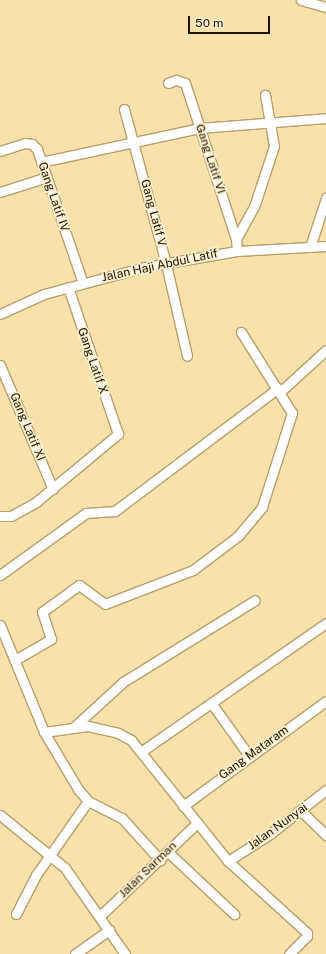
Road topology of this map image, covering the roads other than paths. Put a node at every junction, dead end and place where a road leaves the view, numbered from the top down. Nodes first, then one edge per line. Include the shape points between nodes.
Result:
1 (301, 0) edge
2 (326, 7) edge
3 (168, 83) dead end
4 (265, 95) dead end
5 (124, 109) dead end
6 (326, 118) edge
7 (267, 122) junction
8 (200, 128) junction
9 (134, 141) junction
10 (0, 151) edge
11 (42, 162) junction
12 (47, 177) junction
13 (0, 192) edge
14 (326, 198) edge
15 (236, 239) junction
16 (326, 246) edge
17 (310, 247) junction
18 (237, 251) junction
19 (166, 264) junction
20 (82, 283) junction
21 (68, 287) junction
22 (0, 314) edge
23 (241, 332) dead end
24 (326, 350) edge
25 (187, 356) dead end
26 (0, 365) edge
27 (279, 390) junction
28 (53, 489) junction
29 (0, 516) edge
30 (0, 575) edge
31 (255, 600) dead end
32 (326, 623) edge
33 (0, 625) edge
34 (15, 660) junction
35 (326, 701) edge
36 (212, 704) junction
37 (75, 726) junction
38 (44, 732) junction
39 (142, 751) junction
40 (250, 757) junction
41 (326, 790) edge
42 (88, 801) junction
43 (183, 806) junction
44 (301, 810) junction
45 (0, 816) edge
46 (196, 824) junction
47 (326, 835) edge
48 (168, 852) junction
49 (49, 856) junction
50 (160, 860) junction
51 (228, 861) junction
52 (16, 914) dead end
53 (234, 914) dead end
54 (100, 916) junction
55 (109, 930) junction
56 (75, 954) edge
57 (125, 954) edge
58 (289, 954) edge

1 - 2 street
3 - 8 street, Gang Latif VI via 176,80 185,83
4 - 7 street
5 - 9 street, Gang Latif V
6 - 7 street
7 - 8 street
7 - 15 street via 274,146 254,207
8 - 9 street
8 - 15 street, Gang Latif VI
9 - 11 street
9 - 19 street, Gang Latif V
10 - 11 street, Gang Latif IV via 32,144
11 - 12 street, Gang Latif IV
12 - 13 street
12 - 20 street, Gang Latif IV
14 - 17 street
15 - 18 street, Gang Latif VI
16 - 17 street, Jalan Haji Abdul Latif
17 - 18 street, Jalan Haji Abdul Latif
18 - 19 street, Jalan Haji Abdul Latif
19 - 20 street, Jalan Haji Abdul Latif
19 - 25 street, Gang Latif V
20 - 21 street, Jalan Haji Abdul Latif
21 - 22 street, Jalan Haji Abdul Latif
21 - 28 street, Gang Latif X via 118,434
23 - 27 street
24 - 27 street
26 - 28 street, Gang Latif XI
27 - 30 street via 115,511 84,515
27 - 34 street via 291,410 292,422 262,507 238,536 192,570 114,601 104,604 97,601 79,585 42,612 51,637 49,641
28 - 29 street via 11,516
31 - 37 street via 123,682
32 - 36 street
33 - 34 street
34 - 38 street
35 - 40 street, Gang Mataram
36 - 39 street
36 - 40 street
37 - 38 street
37 - 39 street via 118,733
38 - 42 street
39 - 43 street
40 - 43 street, Gang Mataram
41 - 44 street, Jalan Nunyai
42 - 49 street
42 - 50 street via 122,818
43 - 46 street
44 - 47 street
44 - 51 street, Jalan Nunyai
45 - 49 street
46 - 48 street, Jalan Sarman
46 - 51 street
48 - 50 street, Jalan Sarman
48 - 53 street
49 - 52 street
49 - 54 street via 65,868
50 - 54 street, Jalan Sarman
51 - 58 street via 307,933
54 - 55 street
55 - 56 street
55 - 57 street

